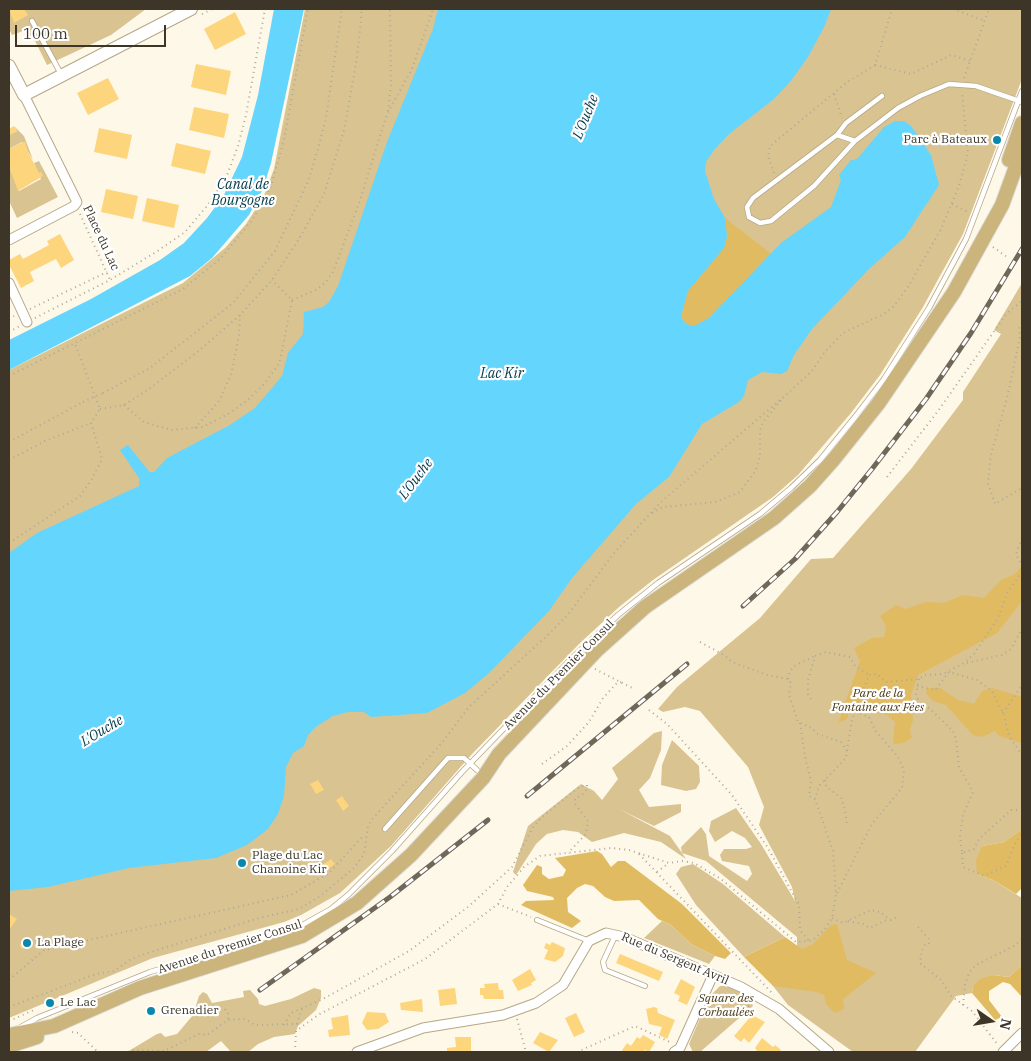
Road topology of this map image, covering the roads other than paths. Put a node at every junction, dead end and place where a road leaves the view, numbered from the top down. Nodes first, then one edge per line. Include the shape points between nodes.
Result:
1 (191, 9) edge
2 (32, 21) dead end
3 (9, 66) edge
4 (62, 76) junction
5 (1022, 91) edge
6 (24, 95) junction
7 (882, 96) dead end
8 (1020, 102) edge
9 (1022, 123) edge
10 (837, 135) junction
11 (1022, 138) edge
12 (855, 141) junction
13 (1022, 150) edge
14 (1014, 173) junction
15 (9, 240) edge
16 (9, 283) edge
17 (27, 322) road end
18 (932, 326) junction
19 (476, 772) junction
20 (386, 830) dead end
21 (537, 920) road end
22 (616, 934) junction
23 (589, 941) junction
24 (714, 975) junction
25 (645, 986) dead end
26 (59, 1028) junction
27 (1022, 1033) edge
28 (9, 1034) edge
29 (9, 1046) edge
30 (680, 1051) edge
31 (357, 1052) edge
32 (829, 1052) edge
33 (1004, 1052) edge

1 - 4 street
2 - 4 lane
3 - 6 street
4 - 6 street
5 - 8 lane, Avenue du Premier Consul
6 - 15 street via 76,205
7 - 10 lane via 846,123
8 - 12 lane via 961,84 934,89 889,114
8 - 19 lane, Avenue du Premier Consul via 962,248 912,336 855,418 820,460 778,500 658,582 618,615 570,660
9 - 18 main road, Avenue du Premier Consul via 986,220
10 - 12 lane
10 - 12 lane via 749,202 748,213 752,220 760,223 771,221 814,186
11 - 14 main road, Avenue du Premier Consul
13 - 14 main road, Avenue du Premier Consul
14 - 18 main road, Avenue du Premier Consul via 994,223
16 - 17 street
18 - 19 main road, Avenue du Premier Consul via 878,404 810,486 774,518 645,607 584,664 496,757
19 - 20 lane via 464,758 448,758
19 - 26 main road, Avenue du Premier Consul via 411,855 357,903 302,936 140,988
19 - 28 lane, Avenue du Premier Consul via 331,909 297,928 150,972 38,1018
21 - 23 lane
22 - 23 street, Rue du Sergent Avril via 599,935
22 - 24 street, Rue du Sergent Avril
22 - 25 lane via 603,962 605,970
23 - 31 street via 563,985 516,1012 423,1028
24 - 30 street
24 - 32 street, Rue du Sergent Avril via 779,1009
26 - 28 main road, Avenue du Premier Consul
26 - 29 main road, Avenue du Premier Consul
27 - 33 street

